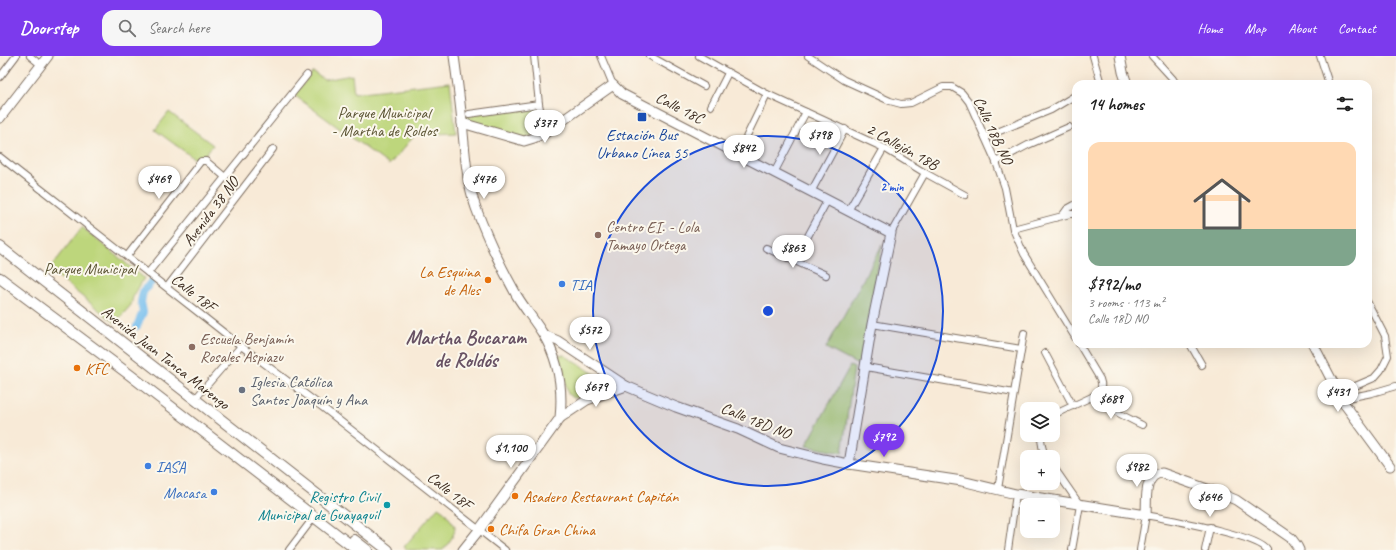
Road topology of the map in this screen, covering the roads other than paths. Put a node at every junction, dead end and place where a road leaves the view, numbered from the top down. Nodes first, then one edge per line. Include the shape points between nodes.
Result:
1 (16, 56) edge
2 (30, 56) edge
3 (48, 56) edge
4 (454, 56) edge
5 (534, 56) edge
6 (650, 56) edge
7 (699, 56) edge
8 (808, 56) edge
9 (1093, 56) edge
10 (1120, 56) edge
11 (1152, 56) edge
12 (1320, 56) edge
13 (603, 57) edge
14 (41, 65) junction
15 (728, 73) junction
16 (307, 75) dead end
17 (0, 77) edge
18 (1099, 80) edge
19 (1126, 80) edge
20 (1174, 80) edge
21 (1328, 80) edge
22 (613, 85) junction
23 (704, 86) dead end
24 (768, 94) junction
25 (1072, 97) edge
26 (539, 104) junction
27 (711, 106) dead end
28 (806, 112) junction
29 (469, 114) dead end
30 (0, 118) edge
31 (462, 123) junction
32 (1069, 126) dead end
33 (845, 130) junction
34 (544, 133) junction
35 (985, 137) junction
36 (884, 148) junction
37 (273, 150) dead end
38 (738, 154) junction
39 (0, 156) edge
40 (996, 162) junction
41 (774, 173) junction
42 (925, 174) junction
43 (225, 177) junction
44 (811, 192) junction
45 (965, 195) dead end
46 (828, 201) junction
47 (1072, 206) edge
48 (848, 212) junction
49 (1072, 214) edge
50 (1062, 216) junction
51 (1013, 229) junction
52 (891, 233) junction
53 (0, 247) edge
54 (766, 248) dead end
55 (127, 256) junction
56 (795, 260) junction
57 (148, 273) junction
58 (826, 275) dead end
59 (0, 278) edge
60 (167, 288) junction
61 (1372, 311) edge
62 (872, 324) junction
63 (1072, 332) edge
64 (1024, 333) dead end
65 (544, 335) junction
66 (240, 346) junction
67 (1081, 348) edge
68 (1192, 348) edge
69 (1315, 348) edge
70 (1021, 349) junction
71 (1045, 353) dead end
72 (1202, 365) dead end
73 (866, 367) junction
74 (626, 386) junction
75 (1396, 386) edge
76 (1014, 392) junction
77 (1093, 396) junction
78 (1341, 396) junction
79 (195, 399) junction
80 (1073, 406) junction
81 (1060, 412) edge
82 (560, 418) junction
83 (1142, 425) dead end
84 (849, 464) junction
85 (1393, 468) edge
86 (1060, 476) edge
87 (998, 489) junction
88 (1016, 494) junction
89 (1080, 505) junction
90 (1146, 515) junction
91 (314, 517) junction
92 (1210, 527) junction
93 (479, 530) junction
94 (332, 531) junction
95 (1266, 548) edge
96 (289, 550) edge
97 (357, 550) edge
98 (367, 550) edge
99 (388, 550) edge
100 (463, 550) edge
101 (504, 550) edge
102 (1008, 550) edge
103 (1072, 550) edge
104 (1140, 550) edge
105 (1205, 550) edge
106 (1299, 550) edge

1 - 17 street
2 - 14 street
3 - 14 street
4 - 31 street, Calle 18D NO
5 - 26 street
6 - 23 street
7 - 15 street, 2 Callejón 18B
8 - 35 street, Calle 18B NO via 844,80 901,104 911,103 943,87 952,87 962,93 969,102
9 - 18 street
10 - 19 street
11 - 20 street
12 - 21 street
13 - 22 street, Calle 18C
14 - 30 street
15 - 24 street, 2 Callejón 18B
15 - 27 street
16 - 43 street
22 - 34 street
22 - 38 street, Calle 18C via 622,94
24 - 28 street, 2 Callejón 18B
24 - 38 street
25 - 35 street via 1051,110
26 - 29 street
26 - 34 street
28 - 33 street, 2 Callejón 18B
28 - 41 street
31 - 34 street via 524,141
31 - 65 street, Calle 18D NO via 469,188 476,207 512,286
32 - 40 street
33 - 36 street, 2 Callejón 18B
33 - 44 street
35 - 40 street, Calle 18B NO
36 - 42 street, 2 Callejón 18B
36 - 48 street
37 - 60 street, Avenida 38 NO
38 - 41 street, Calle 18C
39 - 55 street, Calle 18F
40 - 51 street, Calle 18B NO via 1005,188
41 - 44 street, Calle 18C
42 - 45 street, 2 Callejón 18B
42 - 52 street
43 - 55 street via 204,160 196,166
43 - 57 street
44 - 46 street, Calle 18C
46 - 48 street, Calle 18C
46 - 56 street
47 - 50 street
48 - 52 street, Calle 18C
49 - 50 street
50 - 51 street
51 - 63 street, Calle 18B NO via 1024,254
52 - 62 street
53 - 79 main road, Avenida Juan Tanca Marengo
54 - 56 street
55 - 57 street, Calle 18F
56 - 58 street
57 - 60 street, Calle 18F
59 - 91 main road
60 - 66 street, Calle 18F
61 - 78 street via 1384,336 1388,356 1374,378
62 - 70 street
62 - 73 street
64 - 70 street
65 - 74 street, Calle 18D NO
65 - 82 street via 558,368 561,385
66 - 79 street
66 - 93 street, Calle 18F
67 - 77 street via 1101,383 1100,390
68 - 72 street
69 - 78 street
70 - 76 street
71 - 80 street
73 - 76 street
73 - 84 street
74 - 82 street via 587,400
74 - 84 street, Calle 18D NO via 738,429 779,448
75 - 78 street via 1359,396
76 - 87 street
77 - 80 street
77 - 83 street via 1112,410
78 - 85 street
79 - 99 main road, Avenida Juan Tanca Marengo
80 - 81 street
82 - 93 street
84 - 87 street, Calle 18D NO
86 - 89 street
87 - 88 street, Calle 18D NO
88 - 89 street, Calle 18D NO
88 - 102 street
89 - 90 street, Calle 18D NO
89 - 103 street
90 - 92 street, Calle 18D NO
90 - 104 street
90 - 106 street via 1148,484 1156,473 1162,473 1236,500 1291,538
91 - 94 main road
91 - 96 street
92 - 95 street, Calle 18D NO
92 - 105 street
93 - 100 street
93 - 101 street, Calle 18F
94 - 97 main road
94 - 98 main road via 351,539

